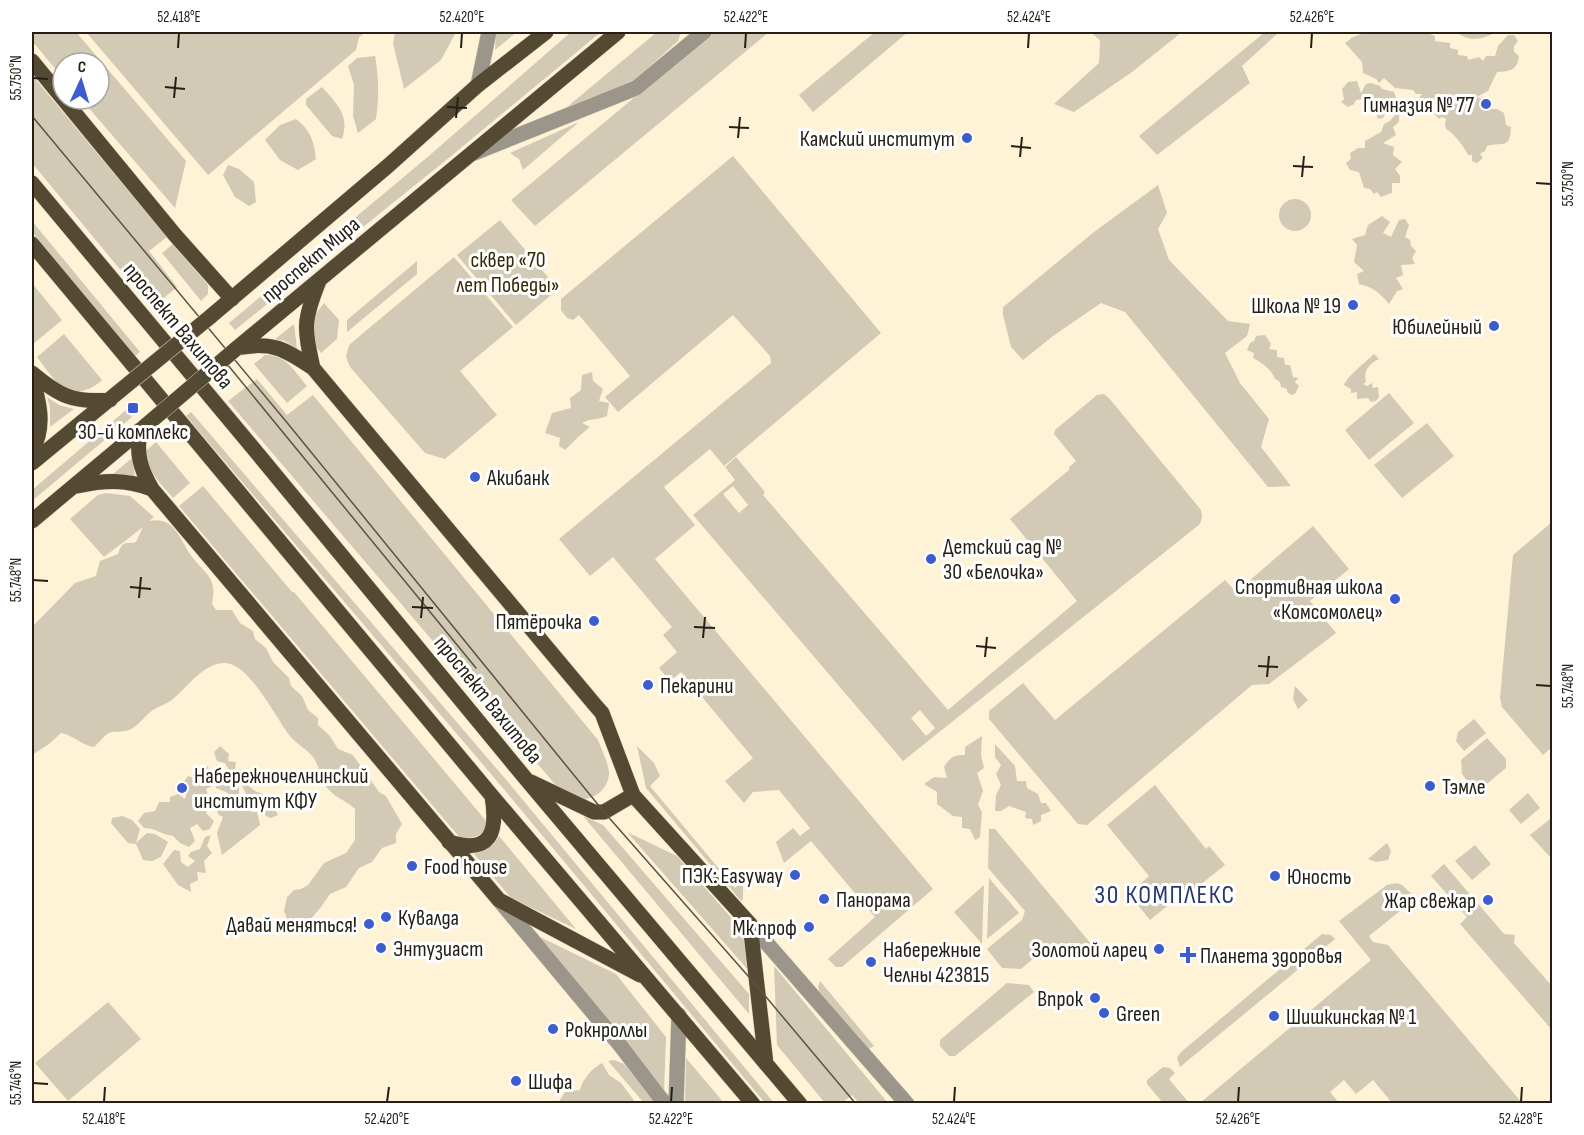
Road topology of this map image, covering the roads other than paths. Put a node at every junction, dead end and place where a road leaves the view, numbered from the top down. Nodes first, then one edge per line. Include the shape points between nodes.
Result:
1 (489, 32) edge
2 (546, 32) edge
3 (618, 32) edge
4 (704, 32) edge
5 (32, 61) edge
6 (478, 85) junction
7 (474, 153) junction
8 (32, 183) edge
9 (32, 244) edge
10 (320, 279) junction
11 (232, 299) junction
12 (237, 348) junction
13 (313, 368) junction
14 (32, 375) edge
15 (113, 397) junction
16 (142, 428) junction
17 (32, 451) edge
18 (32, 463) edge
19 (74, 486) junction
20 (152, 489) junction
21 (32, 521) edge
22 (526, 779) junction
23 (633, 795) junction
24 (492, 796) junction
25 (449, 842) junction
26 (499, 900) junction
27 (750, 924) junction
28 (648, 979) junction
29 (679, 1015) junction
30 (766, 1064) junction
31 (665, 1104) edge
32 (676, 1104) edge
33 (753, 1104) edge
34 (800, 1104) edge
35 (907, 1104) edge

1 - 6 street
2 - 6 main road, проспект Мира
3 - 7 main road, проспект Мира
4 - 7 street via 636,88
5 - 11 main road
6 - 11 main road, проспект Мира
7 - 10 main road, проспект Мира
8 - 22 main road, проспект Вахитова
9 - 24 main road
10 - 12 main road, проспект Мира
10 - 13 main road via 305,323
11 - 15 main road, проспект Мира, bridge
12 - 13 main road via 276,346
12 - 16 main road, проспект Мира, bridge
13 - 23 main road via 602,713
14 - 15 main road via 67,397 89,401
14 - 17 main road via 41,414 39,436
15 - 18 main road, проспект Мира
16 - 19 main road, проспект Мира
16 - 20 main road via 138,460
19 - 20 main road via 112,481
19 - 21 main road, проспект Мира
20 - 25 main road
22 - 23 main road via 594,812 604,812
22 - 30 main road, проспект Вахитова
23 - 27 main road
24 - 25 main road via 496,817 487,839 465,847
24 - 28 main road
25 - 26 main road
26 - 28 main road
26 - 31 street
27 - 30 main road
27 - 35 street
28 - 29 main road
29 - 32 street
29 - 33 main road
30 - 34 main road, проспект Вахитова

